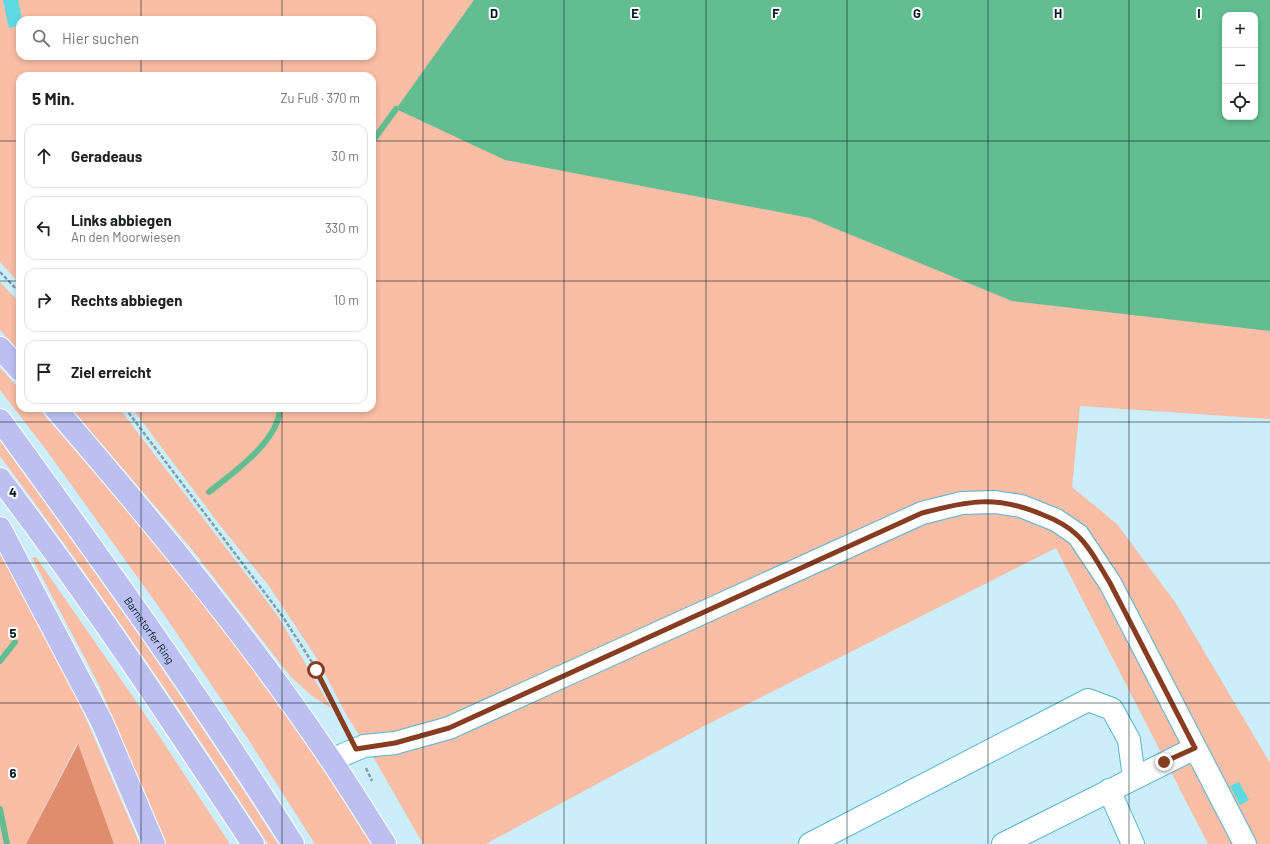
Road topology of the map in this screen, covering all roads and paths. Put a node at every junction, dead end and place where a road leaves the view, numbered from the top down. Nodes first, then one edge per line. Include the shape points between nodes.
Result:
1 (0, 272) edge
2 (16, 289) edge
3 (0, 348) edge
4 (16, 366) edge
5 (58, 412) edge
6 (128, 412) edge
7 (0, 420) edge
8 (0, 479) edge
9 (0, 528) edge
10 (1195, 748) junction
11 (356, 749) junction
12 (331, 760) junction
13 (1134, 778) junction
14 (374, 784) dead end
15 (1109, 790) junction
16 (154, 844) edge
17 (253, 844) edge
18 (293, 844) edge
19 (385, 844) edge
20 (810, 844) edge
21 (1003, 844) edge
22 (1133, 844) edge
23 (1245, 844) edge

1 - 2 path
3 - 4 highway
5 - 12 highway via 139,506 211,597
6 - 11 path via 284,617 316,670
7 - 18 highway, Barnstorfer Ring via 157,637
8 - 17 highway via 126,651
9 - 16 highway via 102,722
10 - 11 street via 1110,583 1078,535 1056,520 1028,508 995,502 962,503 922,513 449,728 395,743
10 - 13 street
10 - 23 street
11 - 12 street
11 - 14 path
12 - 19 highway
13 - 15 street
13 - 20 street via 1129,740 1112,709 1088,700
15 - 21 street
15 - 22 street

